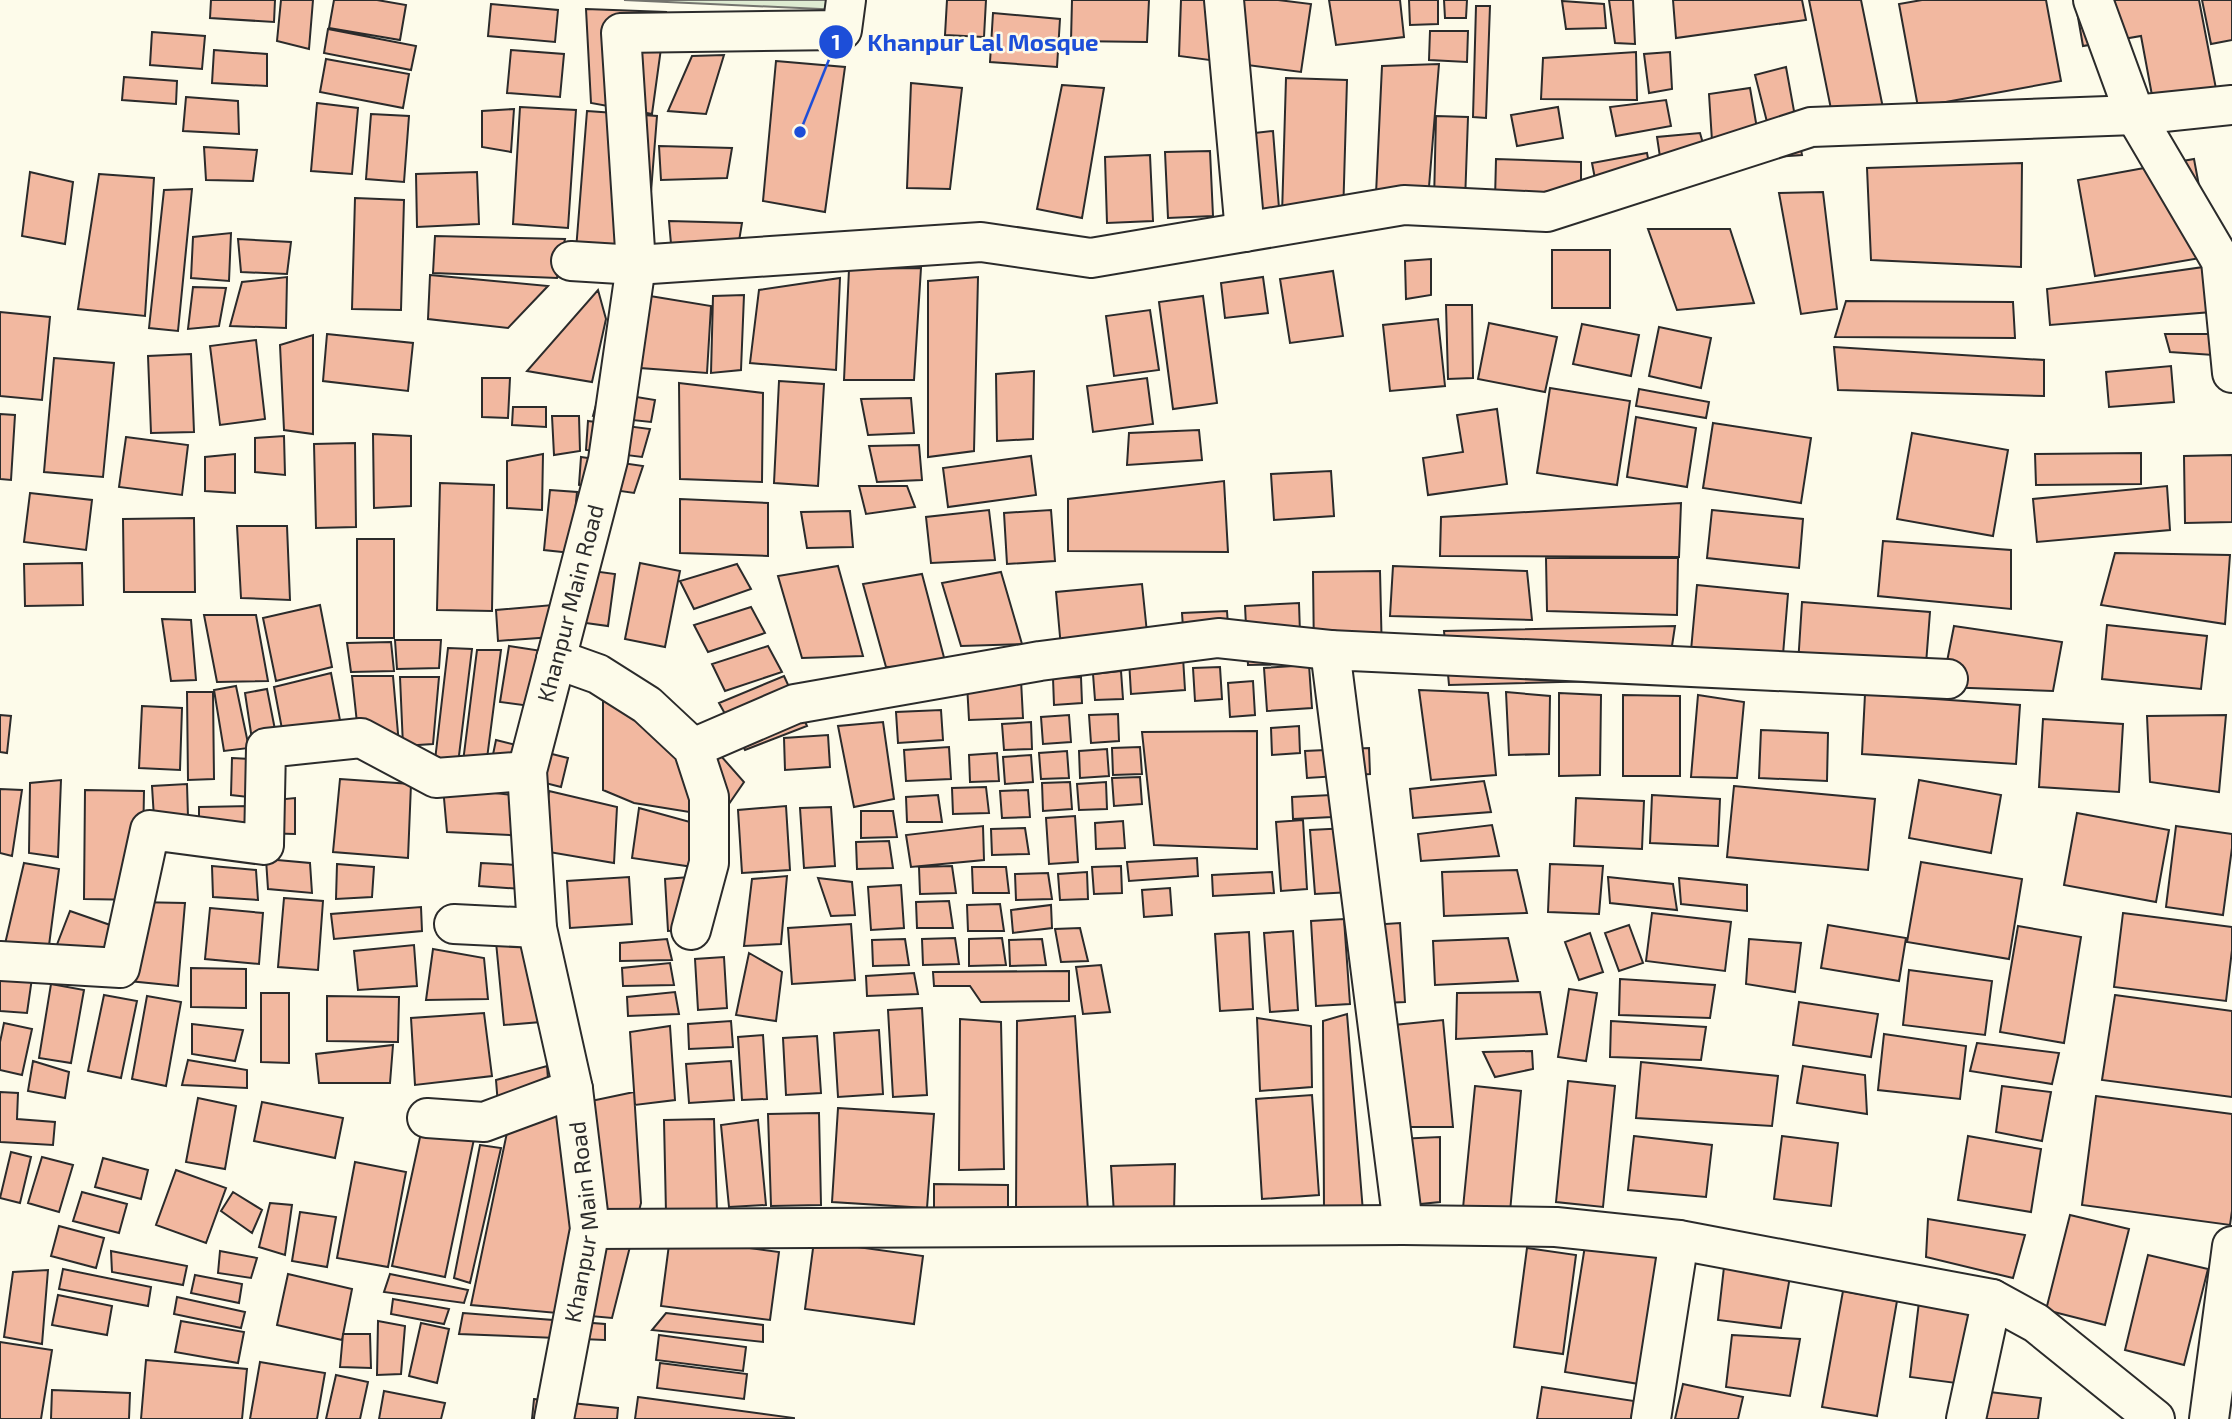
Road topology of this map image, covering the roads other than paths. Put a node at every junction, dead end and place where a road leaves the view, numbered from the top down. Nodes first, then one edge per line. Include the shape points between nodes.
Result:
1 (1224, 0) edge
2 (2093, 0) edge
3 (844, 15) edge
4 (2232, 105) edge
5 (2135, 115) junction
6 (1245, 232) junction
7 (571, 261) dead end
8 (636, 265) junction
9 (2232, 373) edge
10 (1330, 650) junction
11 (556, 659) junction
12 (1948, 679) dead end
13 (693, 748) junction
14 (527, 771) junction
15 (454, 925) dead end
16 (537, 928) junction
17 (691, 930) dead end
18 (0, 961) edge
19 (573, 1089) junction
20 (427, 1118) dead end
21 (1403, 1225) junction
22 (590, 1229) junction
23 (1679, 1240) junction
24 (2232, 1246) edge
25 (1992, 1299) junction
26 (554, 1419) edge
27 (1651, 1419) edge
28 (1966, 1419) edge
29 (2155, 1419) edge
30 (2209, 1419) edge

1 - 6 street
2 - 5 street
3 - 8 street, Khanpur Main Road via 621,33
4 - 5 street
5 - 6 street via 1811,127 1547,212 1404,205
5 - 9 street via 2221,261
6 - 8 street via 1091,258 981,242
7 - 8 street
8 - 11 street, Khanpur Main Road via 608,460
10 - 12 street
10 - 13 street via 1218,638 1040,661 795,705
10 - 21 street
11 - 13 street via 598,674 647,705
11 - 14 street, Khanpur Main Road
13 - 17 street via 709,797 709,863
14 - 16 street, Khanpur Main Road
14 - 18 street via 436,778 361,738 266,748 264,845 150,830 120,968
15 - 16 street
16 - 19 street, Khanpur Main Road
19 - 20 street via 484,1122
19 - 22 street, Khanpur Main Road
21 - 22 street
21 - 23 street via 1556,1227
22 - 26 street, Khanpur Main Road
23 - 25 street
23 - 27 street
24 - 30 street
25 - 28 street
25 - 29 street via 2036,1323

